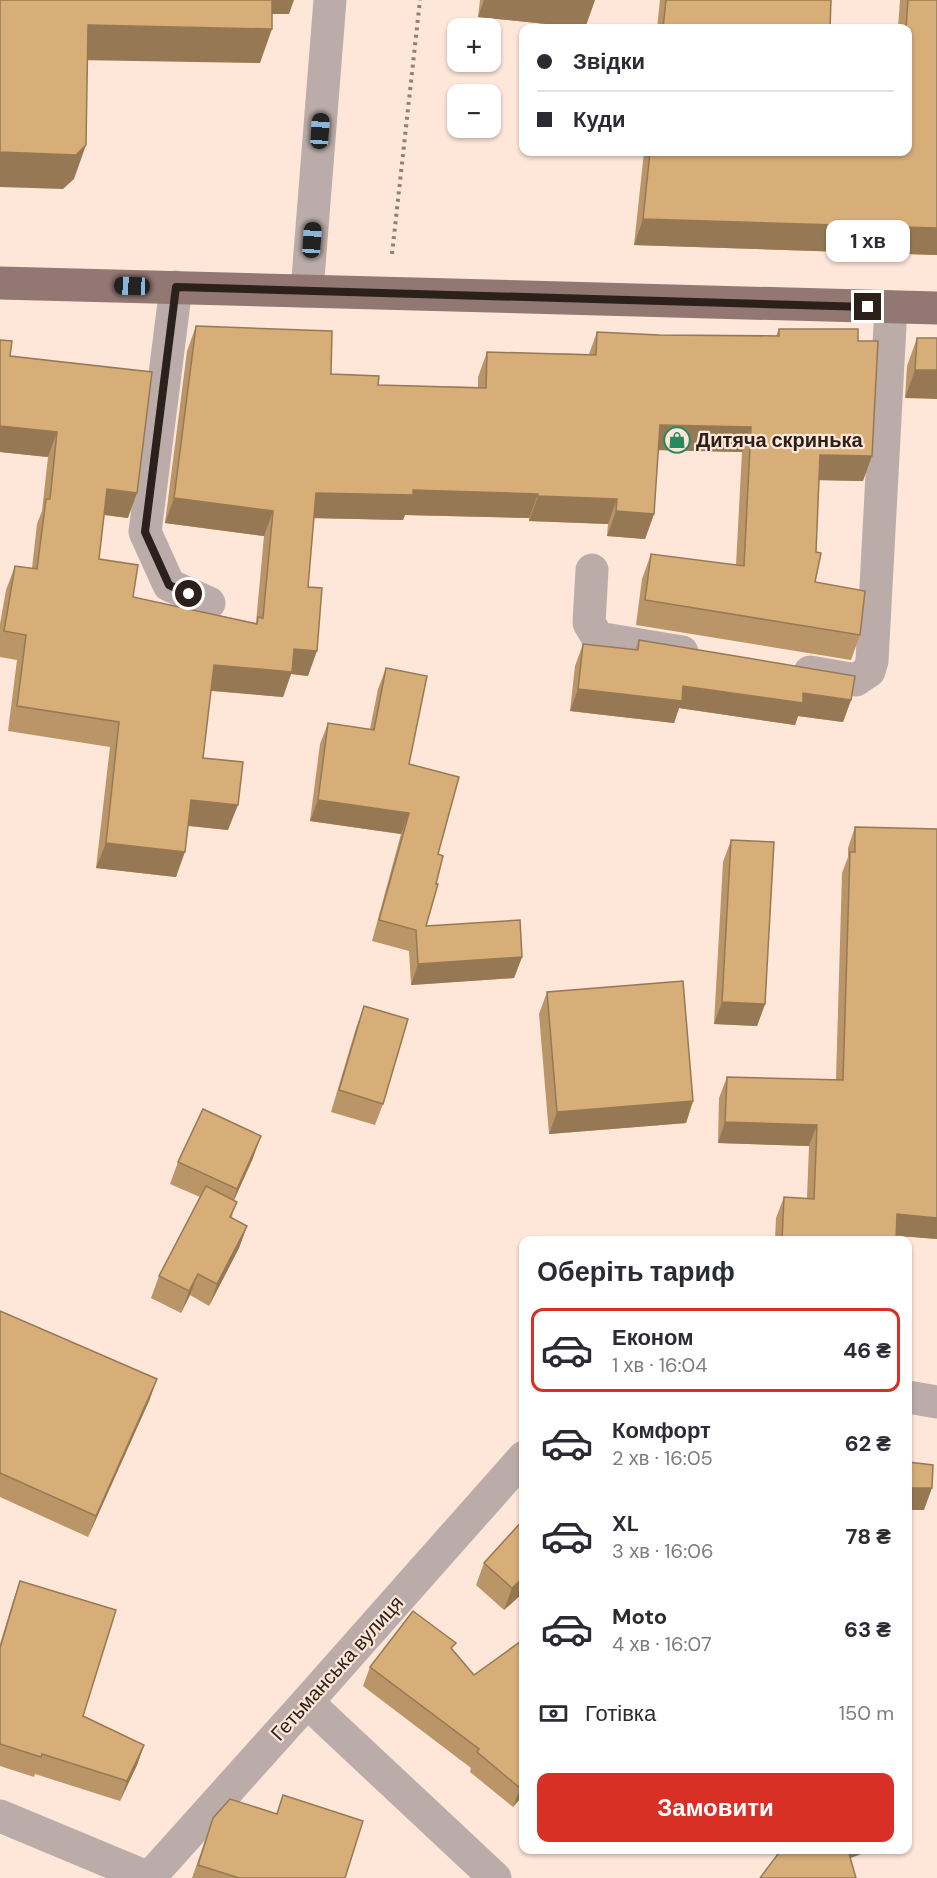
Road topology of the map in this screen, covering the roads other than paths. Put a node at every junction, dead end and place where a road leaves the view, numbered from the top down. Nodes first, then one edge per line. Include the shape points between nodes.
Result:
1 (330, 0) edge
2 (0, 283) edge
3 (176, 287) junction
4 (307, 291) junction
5 (891, 307) junction
6 (937, 308) edge
7 (592, 570) dead end
8 (209, 603) dead end
9 (715, 657) edge
10 (786, 668) edge
11 (912, 1398) edge
12 (937, 1402) edge
13 (519, 1463) edge
14 (307, 1702) junction
15 (0, 1816) edge
16 (149, 1878) edge
17 (495, 1878) edge

1 - 4 street
2 - 3 main road
3 - 4 main road
3 - 8 street via 145,532 169,585
4 - 5 main road
5 - 6 main road
5 - 10 street via 872,661 869,671 856,680
7 - 9 street via 589,623 598,638
11 - 12 street
13 - 14 street, Гетьманська вулиця
14 - 16 street, Гетьманська вулиця
14 - 17 street
15 - 16 street

